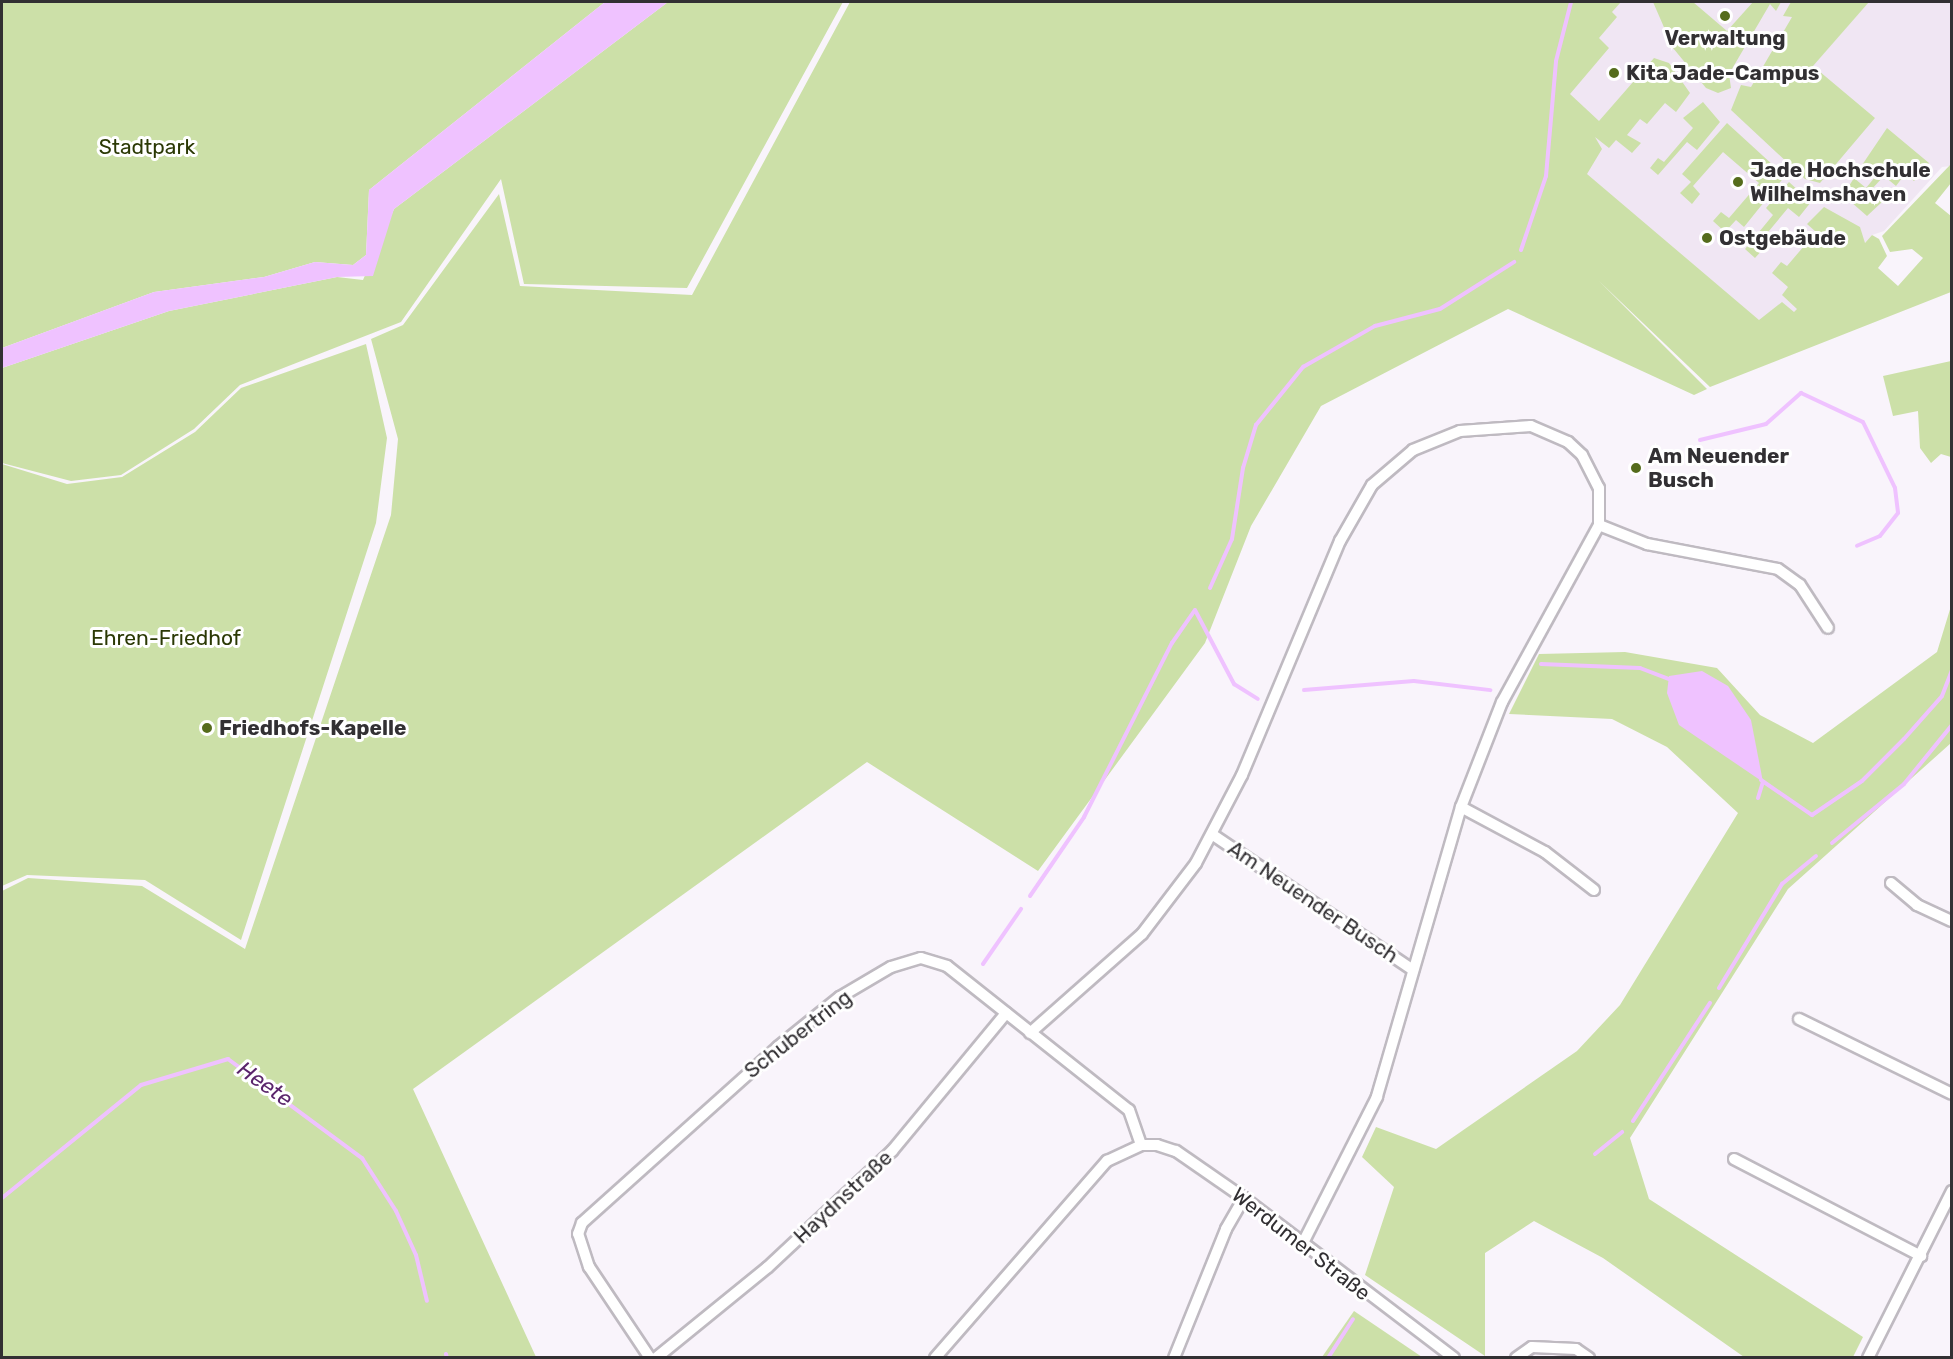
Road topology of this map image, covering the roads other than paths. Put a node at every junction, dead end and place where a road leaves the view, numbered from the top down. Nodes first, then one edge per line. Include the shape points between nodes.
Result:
1 (1599, 525) junction
2 (1828, 628) dead end
3 (1461, 807) junction
4 (1213, 835) junction
5 (1891, 883) dead end
6 (1594, 890) dead end
7 (1952, 921) edge
8 (1413, 970) junction
9 (1006, 1013) junction
10 (1799, 1019) dead end
11 (1030, 1033) junction
12 (1952, 1094) edge
13 (1142, 1145) junction
14 (1734, 1159) dead end
15 (1952, 1191) edge
16 (1244, 1198) junction
17 (1302, 1245) junction
18 (1921, 1256) junction
19 (650, 1358) edge
20 (656, 1358) edge
21 (935, 1358) edge
22 (1174, 1358) edge
23 (1454, 1358) edge
24 (1516, 1358) edge
25 (1589, 1358) edge
26 (1868, 1358) edge

1 - 2 street via 1647,544 1778,569 1800,585
1 - 3 street, Am Neuender Busch via 1518,665
1 - 4 street, Am Neuender Busch via 1599,488 1582,455 1568,442 1531,426 1460,430 1413,450 1391,466 1348,524
3 - 6 street via 1545,852
3 - 8 street, Am Neuender Busch
4 - 8 street, Am Neuender Busch
4 - 11 street, Am Neuender Busch via 1142,934
5 - 7 street via 1917,905
8 - 17 street, Am Neuender Busch via 1377,1097
9 - 11 street, Schubertring
9 - 19 street, Schubertring via 947,966 921,958 891,967 840,997 778,1047 587,1218 578,1234 589,1267
9 - 20 street, Haydnstraße via 892,1151 768,1267
10 - 12 street
11 - 13 street, Schubertring via 1129,1110
13 - 16 street, Werdumer Straße via 1176,1151
13 - 21 street via 1107,1161
14 - 18 street
15 - 18 street
16 - 17 street, Werdumer Straße
16 - 22 street via 1226,1229
17 - 23 street, Werdumer Straße
18 - 26 street
24 - 25 street via 1532,1347 1576,1349

